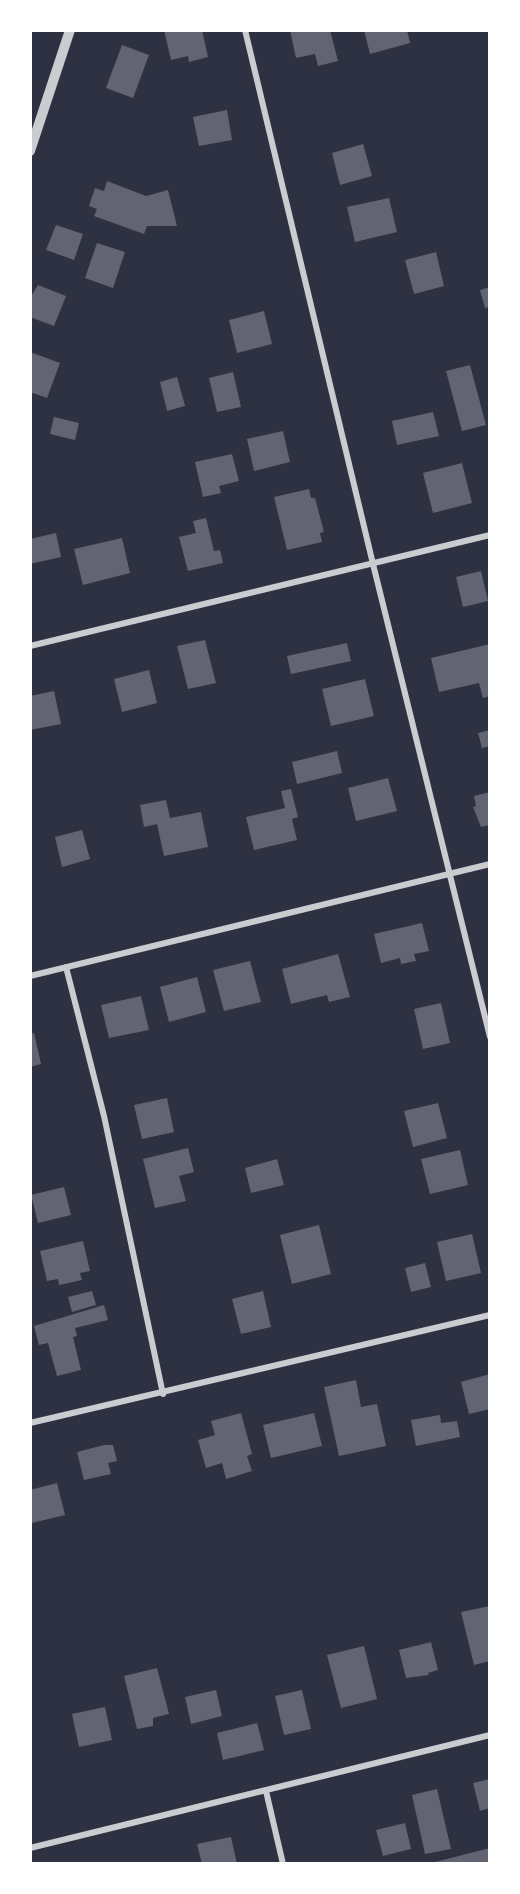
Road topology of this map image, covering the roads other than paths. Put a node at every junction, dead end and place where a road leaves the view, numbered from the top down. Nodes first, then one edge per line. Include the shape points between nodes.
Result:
1 (70, 30) edge
2 (245, 30) edge
3 (30, 151) edge
4 (490, 536) edge
5 (373, 564) junction
6 (30, 646) edge
7 (490, 864) edge
8 (450, 874) junction
9 (66, 967) junction
10 (30, 976) edge
11 (490, 1037) edge
12 (490, 1315) edge
13 (163, 1394) junction
14 (30, 1423) edge
15 (490, 1735) edge
16 (266, 1791) junction
17 (30, 1848) edge
18 (283, 1864) edge

1 - 3 street
2 - 5 street
4 - 5 street
5 - 6 street
5 - 8 street
7 - 8 street
8 - 9 street
8 - 11 street
9 - 10 street
9 - 13 street via 104,1116
12 - 13 street
13 - 14 street
15 - 16 street
16 - 17 street
16 - 18 street

